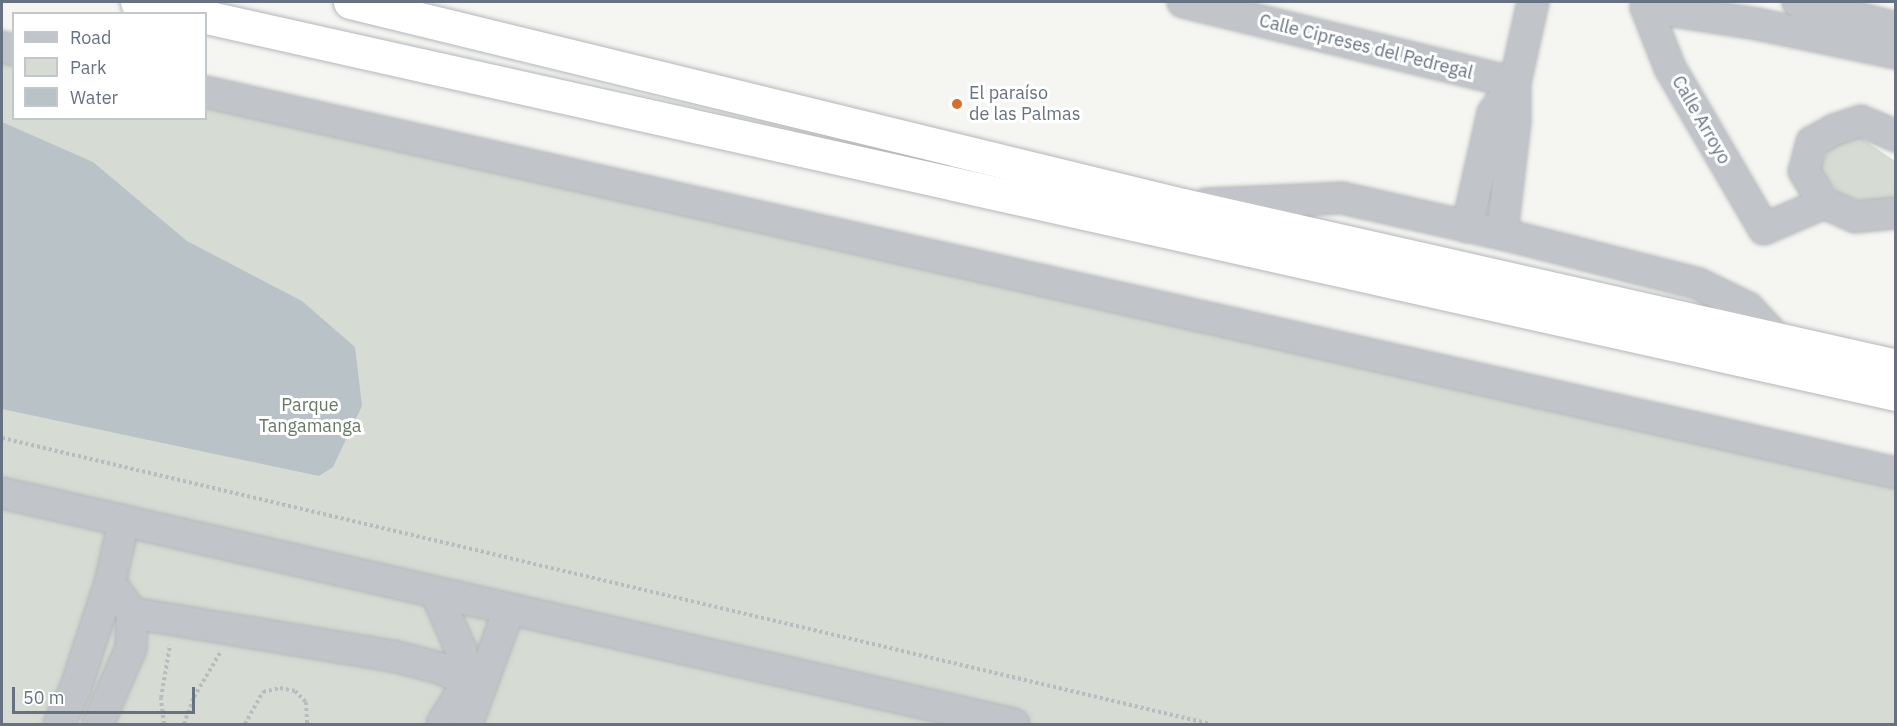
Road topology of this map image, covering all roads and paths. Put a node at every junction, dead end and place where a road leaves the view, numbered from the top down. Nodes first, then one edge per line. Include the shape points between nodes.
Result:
1 (137, 2) edge
2 (350, 2) edge
3 (1183, 2) edge
4 (1533, 2) edge
5 (1798, 2) edge
6 (182, 12) edge
7 (1749, 13) edge
8 (207, 17) edge
9 (1896, 28) edge
10 (1896, 53) edge
11 (1515, 83) junction
12 (207, 92) edge
13 (1896, 136) edge
14 (1824, 203) junction
15 (1183, 205) junction
16 (1896, 213) edge
17 (1467, 227) junction
18 (1502, 234) junction
19 (1779, 341) junction
20 (1896, 366) edge
21 (1896, 394) edge
22 (2, 438) edge
23 (1896, 472) edge
24 (2, 493) edge
25 (124, 521) junction
26 (110, 583) junction
27 (436, 592) junction
28 (509, 610) junction
29 (132, 614) junction
30 (178, 622) junction
31 (238, 632) junction
32 (470, 681) junction
33 (58, 724) edge
34 (98, 724) edge
35 (164, 724) edge
36 (184, 724) edge
37 (245, 724) edge
38 (308, 724) edge
39 (442, 724) edge
40 (467, 724) edge
41 (1014, 724) edge
42 (1211, 724) edge

1 - 6 highway
2 - 15 highway
3 - 11 street, Calle Cipreses del Pedregal
4 - 11 street
5 - 9 street
7 - 10 street
7 - 14 street, Calle Arroyo via 1647,8 1670,68 1764,229
8 - 21 highway
11 - 17 street via 1493,113
11 - 18 street via 1515,121
12 - 23 street
13 - 14 street via 1862,121 1812,142 1804,171
14 - 16 street via 1855,217
15 - 17 street via 1342,198
15 - 19 highway
17 - 18 street
18 - 19 street via 1699,284 1748,308
19 - 20 highway
22 - 42 path
24 - 25 street
25 - 26 street
25 - 27 street
26 - 29 street
26 - 33 street via 75,687
27 - 28 street
27 - 32 street
28 - 32 street via 491,658
28 - 41 street
29 - 30 street
29 - 34 street via 131,648
30 - 31 street
30 - 35 path via 168,650 161,698
31 - 32 street via 393,656
31 - 36 path via 208,669
32 - 39 street
32 - 40 street
37 - 38 path via 263,692 280,688 295,691 306,702

